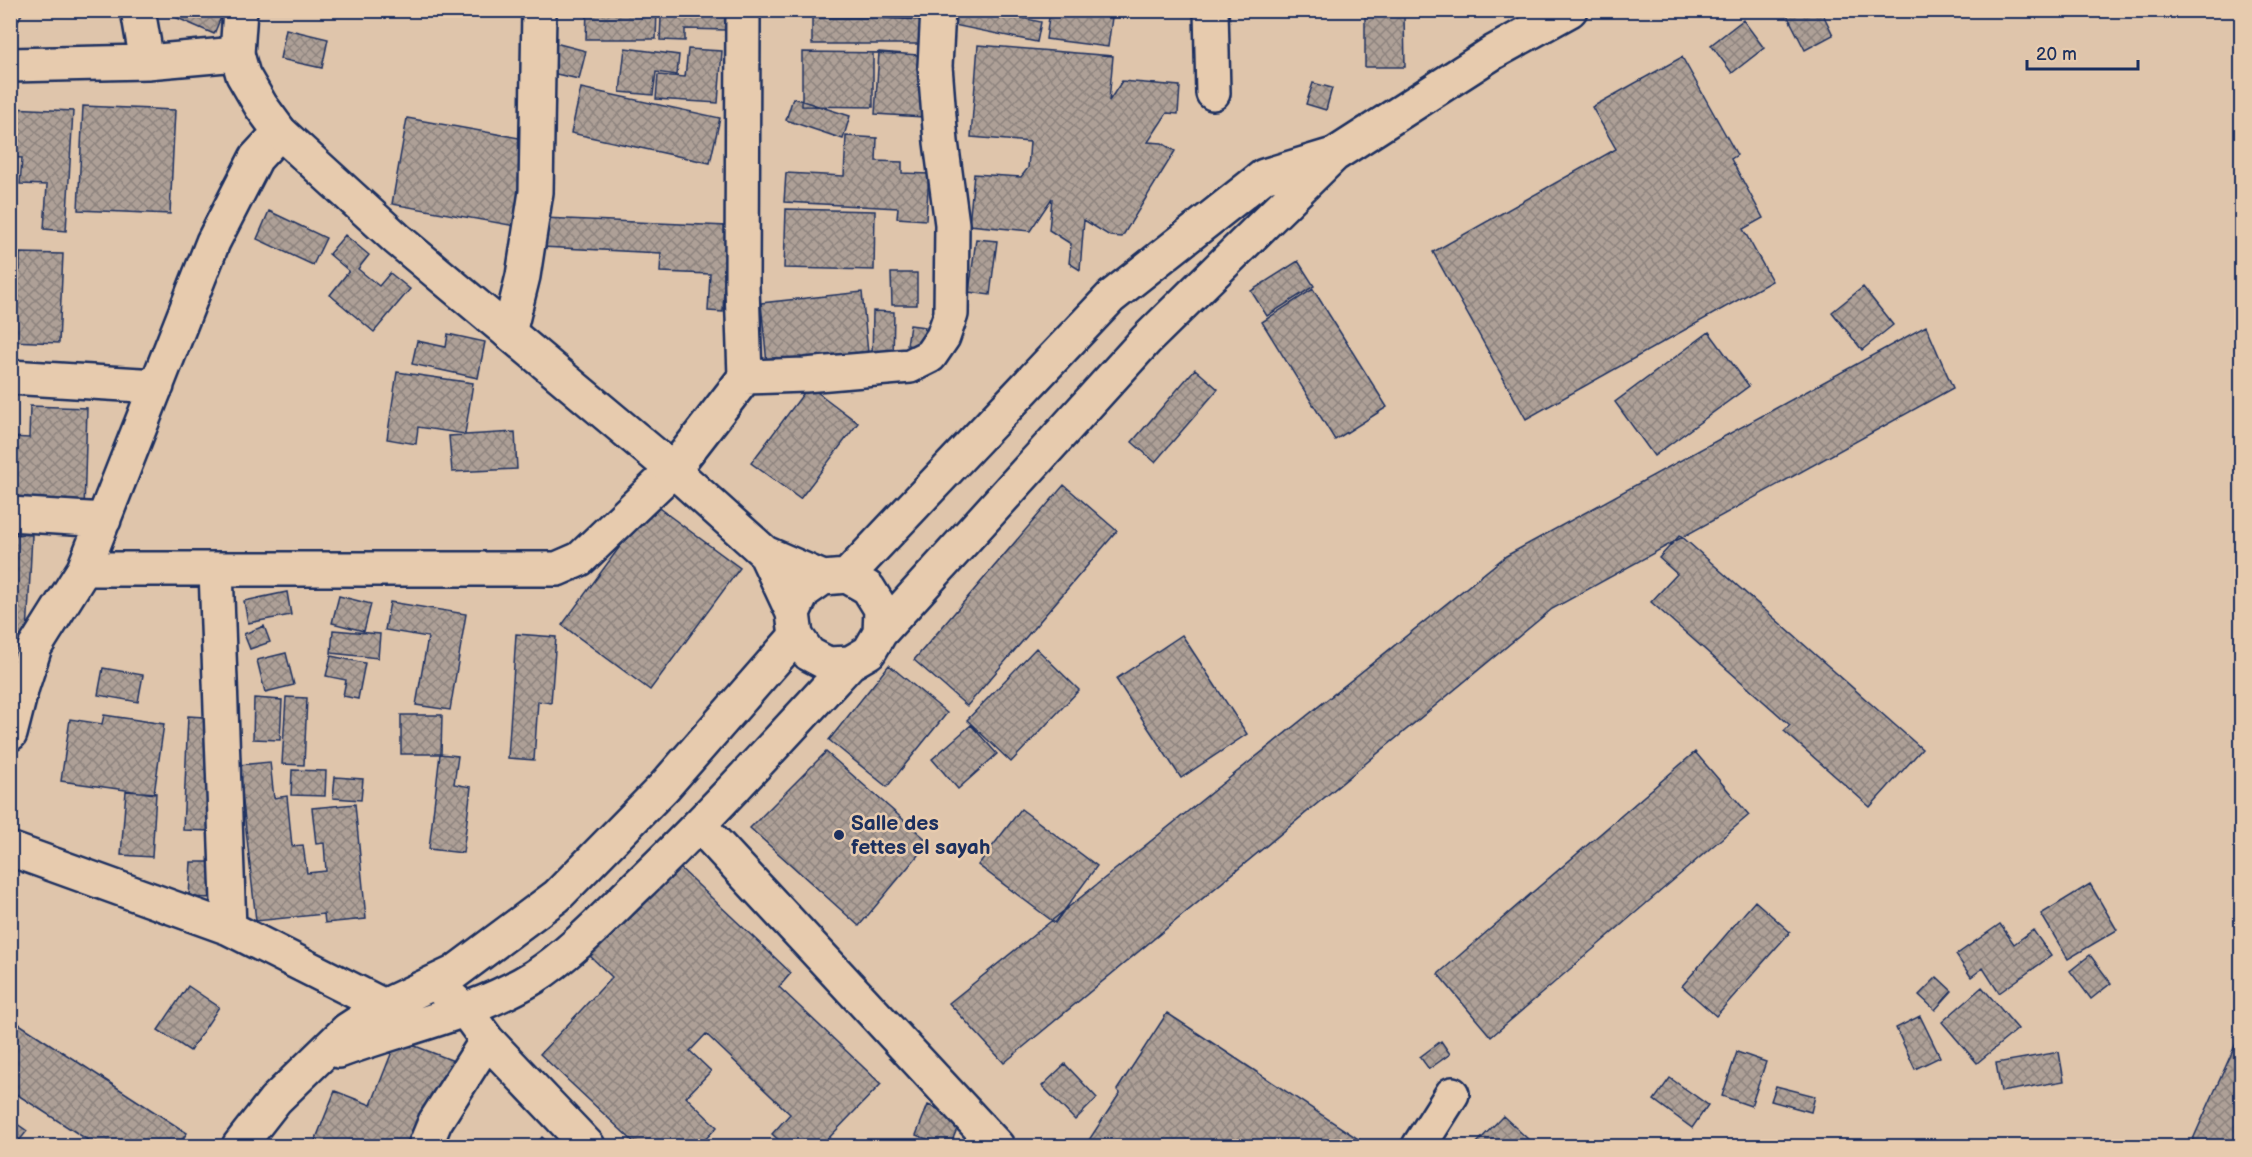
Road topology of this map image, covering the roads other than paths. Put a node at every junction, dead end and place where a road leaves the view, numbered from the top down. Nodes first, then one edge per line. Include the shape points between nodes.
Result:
1 (138, 10) edge
2 (240, 10) edge
3 (539, 10) edge
4 (743, 10) edge
5 (938, 10) edge
6 (1211, 10) edge
7 (1570, 10) edge
8 (237, 54) junction
9 (147, 62) junction
10 (10, 65) edge
11 (1213, 93) dead end
12 (280, 132) junction
13 (1334, 155) junction
14 (509, 333) junction
15 (10, 377) edge
16 (744, 377) junction
17 (157, 386) junction
18 (673, 470) junction
19 (10, 514) edge
20 (105, 520) junction
21 (765, 553) junction
22 (84, 569) junction
23 (216, 570) junction
24 (835, 577) junction
25 (794, 625) junction
26 (880, 633) junction
27 (850, 663) junction
28 (10, 734) edge
29 (700, 826) junction
30 (10, 849) edge
31 (229, 928) junction
32 (435, 983) junction
33 (384, 1006) junction
34 (465, 1010) junction
35 (487, 1040) junction
36 (320, 1058) junction
37 (1452, 1094) dead end
38 (239, 1146) edge
39 (425, 1146) edge
40 (588, 1146) edge
41 (997, 1146) edge
42 (1419, 1146) edge

1 - 9 street
2 - 8 street
3 - 14 street via 536,192 523,276
4 - 16 street
5 - 16 street via 935,66 952,224 951,314 943,337 930,356 910,366
6 - 11 street
7 - 13 street via 1494,52
8 - 9 street
8 - 12 street via 243,75
9 - 10 street
12 - 14 street via 397,239
12 - 17 street via 256,158 235,196
13 - 24 street via 1264,176 1111,297
13 - 26 street via 1146,340
14 - 18 street
15 - 17 street
16 - 18 street
17 - 20 street
18 - 21 street
18 - 23 street via 580,559 557,569
19 - 20 street
20 - 22 street
21 - 24 street
21 - 25 street
22 - 23 street
22 - 28 street via 35,647
23 - 31 street
24 - 25 street via 803,592
24 - 26 street via 868,588 881,609
25 - 27 street via 809,654 828,664
25 - 32 street via 664,787 556,896
26 - 27 street via 869,652
27 - 29 street
29 - 34 street via 586,935 534,976
29 - 41 street
30 - 31 street
31 - 33 street
32 - 33 street
32 - 34 street
33 - 36 street via 346,1030
34 - 35 street
34 - 36 street
35 - 39 street via 435,1122
35 - 40 street
36 - 38 street via 275,1100
37 - 42 street

